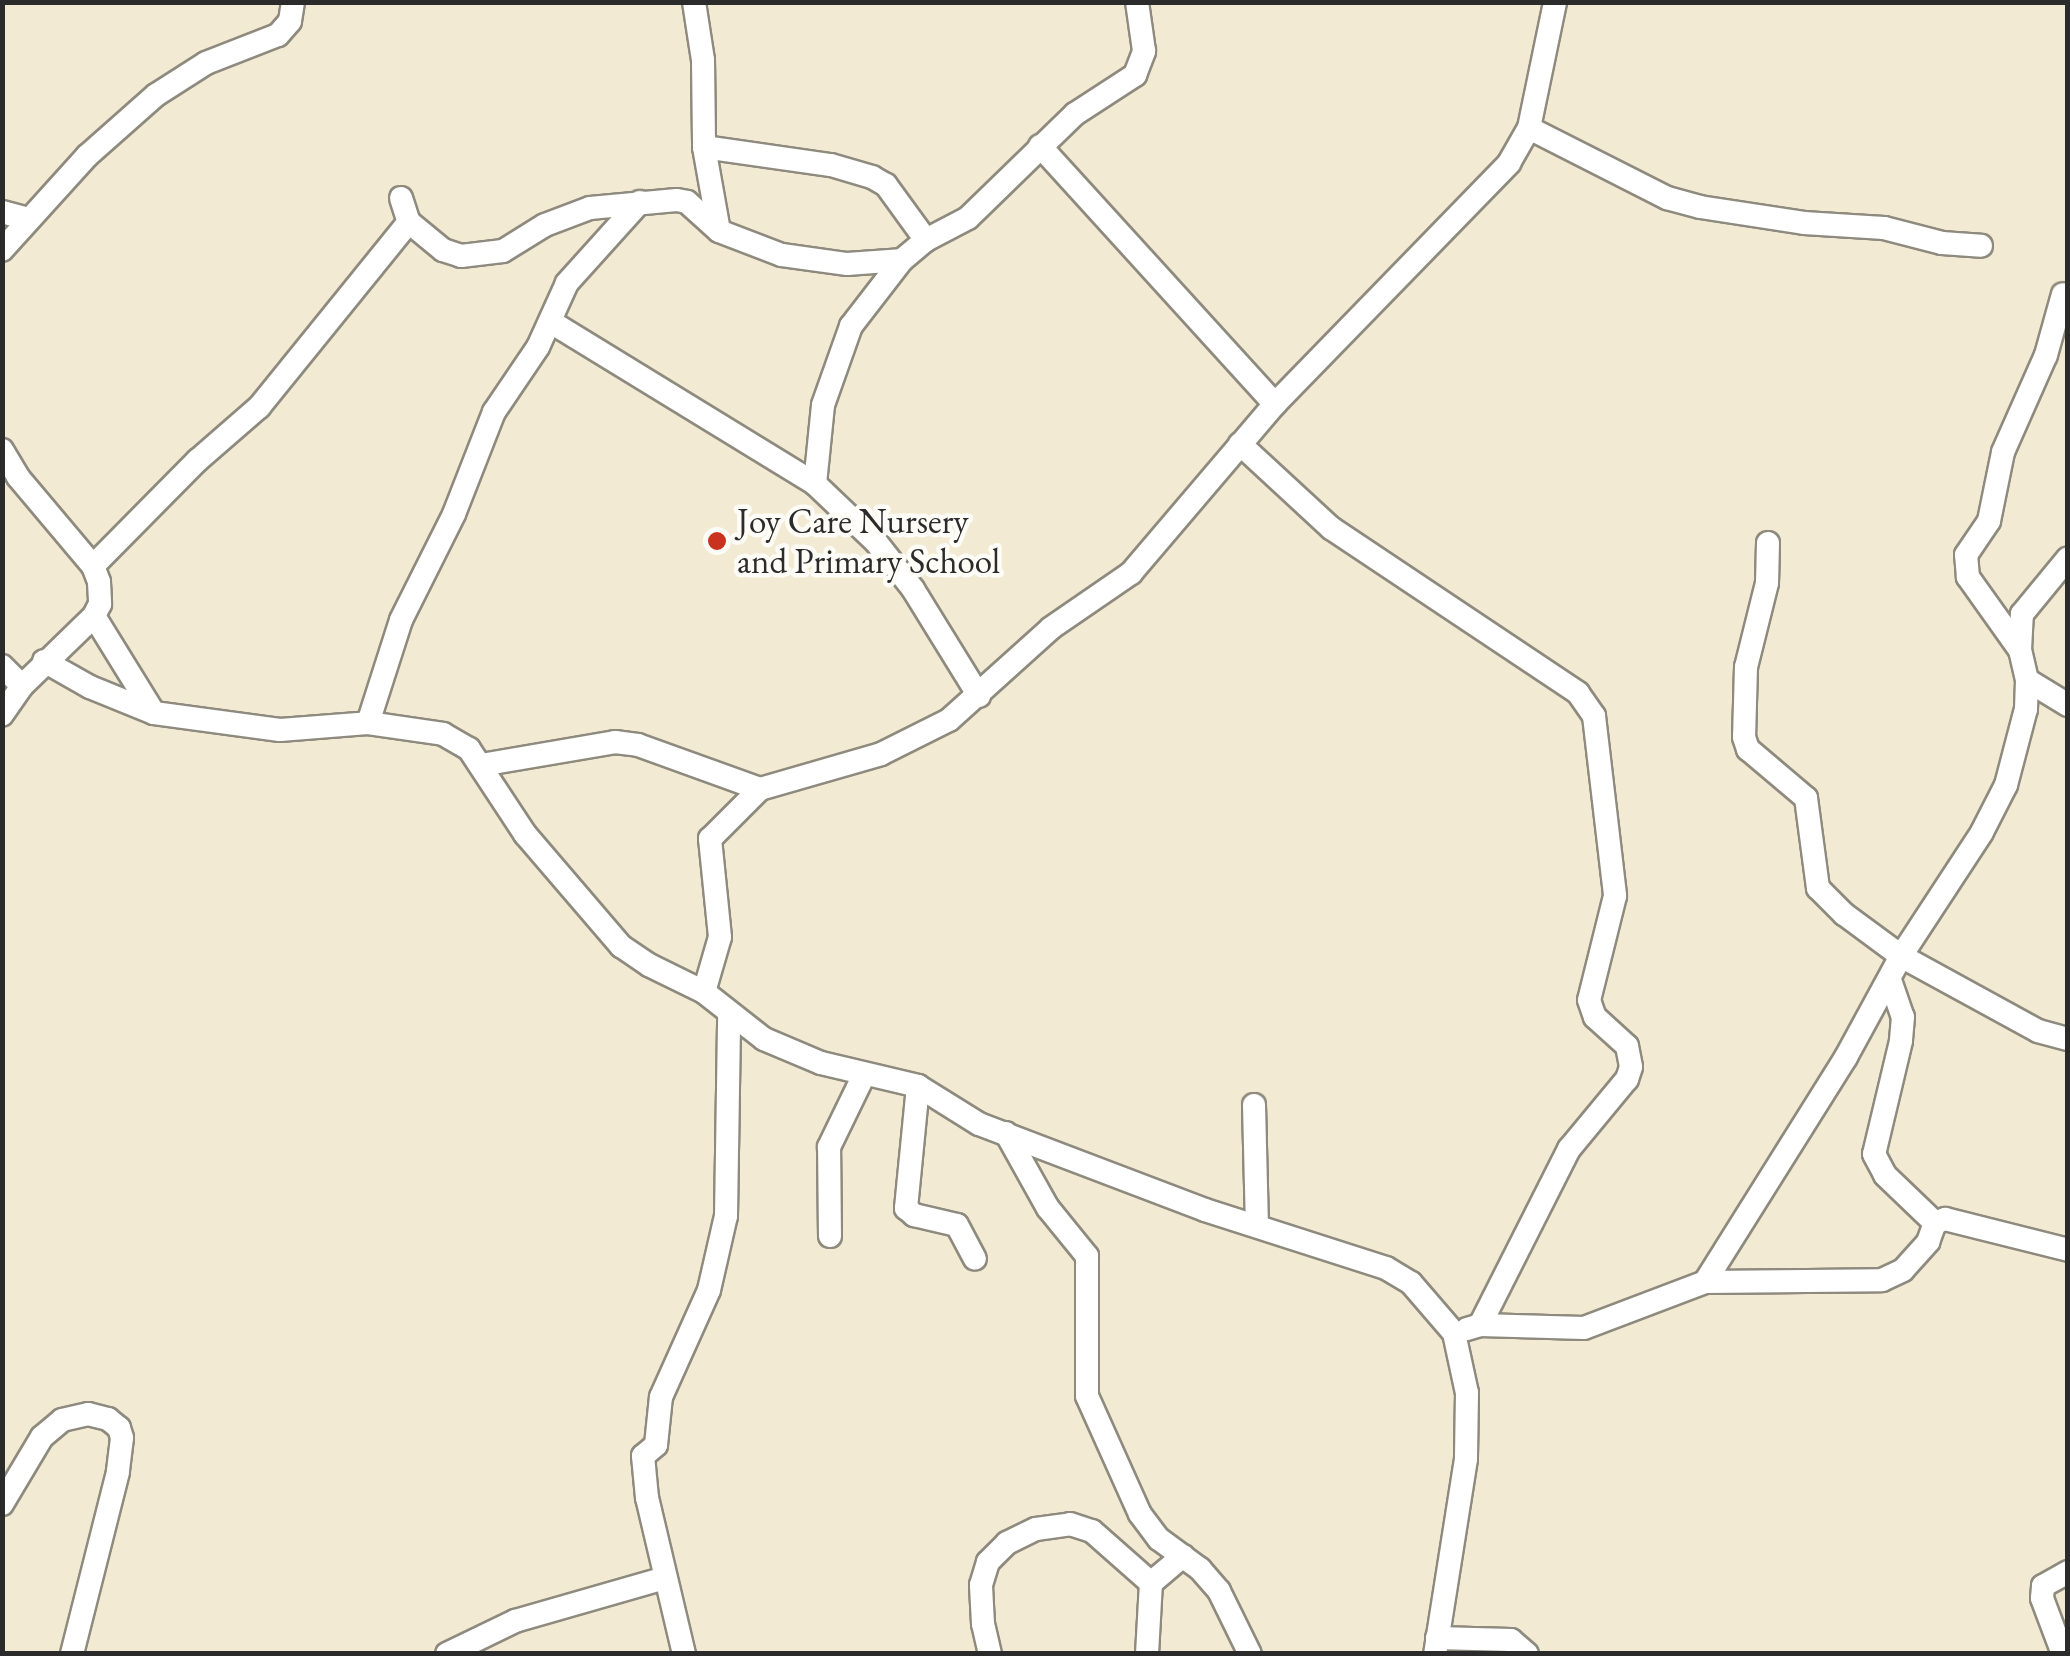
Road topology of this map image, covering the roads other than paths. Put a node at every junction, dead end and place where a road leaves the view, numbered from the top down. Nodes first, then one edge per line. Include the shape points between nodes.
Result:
1 (293, 2) edge
2 (694, 2) edge
3 (1137, 2) edge
4 (1554, 2) edge
5 (1529, 128) junction
6 (1040, 146) junction
7 (704, 147) junction
8 (401, 198) dead end
9 (640, 202) junction
10 (2, 212) edge
11 (29, 219) junction
12 (408, 222) junction
13 (719, 231) junction
14 (926, 240) junction
15 (1981, 246) dead end
16 (2, 250) edge
17 (902, 260) junction
18 (2064, 294) dead end
19 (550, 322) junction
20 (1275, 404) junction
21 (1240, 444) junction
22 (2, 450) edge
23 (815, 484) junction
24 (1768, 543) dead end
25 (2068, 558) edge
26 (93, 566) junction
27 (94, 616) junction
28 (2020, 650) junction
29 (44, 661) junction
30 (2, 666) edge
31 (2027, 680) junction
32 (22, 686) junction
33 (979, 696) junction
34 (2068, 705) edge
35 (154, 713) junction
36 (2, 716) edge
37 (368, 723) junction
38 (481, 765) junction
39 (760, 788) junction
40 (1902, 956) junction
41 (1890, 980) junction
42 (704, 992) junction
43 (729, 1015) junction
44 (2068, 1040) edge
45 (864, 1074) junction
46 (918, 1086) junction
47 (1254, 1105) dead end
48 (1006, 1133) junction
49 (1936, 1223) junction
50 (1257, 1225) junction
51 (830, 1236) dead end
52 (2068, 1250) edge
53 (974, 1259) dead end
54 (1705, 1282) junction
55 (1480, 1326) junction
56 (1454, 1333) junction
57 (2, 1504) edge
58 (1183, 1556) junction
59 (2068, 1572) edge
60 (665, 1578) junction
61 (1151, 1582) junction
62 (1436, 1646) edge
63 (72, 1654) edge
64 (448, 1654) edge
65 (684, 1654) edge
66 (990, 1654) edge
67 (1147, 1654) edge
68 (1250, 1654) edge
69 (1526, 1654) edge
70 (2063, 1654) edge

1 - 11 street via 278,36 206,63 156,95
2 - 7 street
3 - 6 street via 1144,52 1135,75
4 - 5 street
5 - 15 street via 1667,198 1700,207
5 - 20 street via 1484,192
6 - 14 street via 968,218
6 - 20 street
7 - 13 street
7 - 14 street via 872,177 886,185
8 - 12 street
9 - 12 street via 563,216 503,250 478,254 443,250
9 - 13 street via 687,202
9 - 19 street via 567,283
10 - 11 street
11 - 16 street
12 - 26 street via 259,406
13 - 17 street via 822,262
14 - 17 street
17 - 23 street via 851,326 836,362 823,405
18 - 28 street via 2046,355 2003,452 1989,521 1966,555 1968,576
19 - 23 street
19 - 37 street via 494,412 454,514 401,620
20 - 21 street
21 - 33 street via 1131,573 1051,628
21 - 55 street via 1330,528 1578,693 1594,716 1615,896 1589,1000 1595,1017 1627,1046 1631,1067 1569,1148
22 - 26 street
23 - 33 street via 876,542 913,589
24 - 40 street via 1767,583 1746,667 1748,749 1806,798 1818,888
25 - 28 street via 2022,614
26 - 27 street via 100,593
27 - 29 street
27 - 35 street
28 - 31 street
29 - 32 street
29 - 35 street
30 - 32 street
31 - 34 street
31 - 40 street via 2006,785
32 - 36 street
33 - 39 street via 949,720 881,754
35 - 37 street via 280,730
37 - 38 street via 443,734
38 - 39 street via 614,742
38 - 42 street via 515,820 600,924 649,966
39 - 42 street via 710,839 720,937
40 - 41 street
40 - 44 street
41 - 49 street via 1903,1017 1901,1041 1874,1154 1885,1175
41 - 54 street
42 - 43 street
43 - 45 street via 787,1051
43 - 60 street via 726,1216 710,1290 660,1397 656,1444 643,1456
45 - 46 street
45 - 51 street via 829,1147
46 - 48 street
46 - 53 street via 906,1208 957,1225
47 - 50 street
48 - 50 street
48 - 58 street via 1048,1208 1087,1256 1087,1396 1140,1514
49 - 52 street via 1955,1220
49 - 54 street via 1918,1255 1882,1280
50 - 56 street via 1386,1268 1411,1282
54 - 55 street via 1584,1328
55 - 56 street
56 - 62 street via 1467,1393 1466,1459
57 - 63 street via 42,1437 62,1420 88,1414 119,1428 118,1472
58 - 61 street
58 - 68 street via 1219,1591
59 - 70 street via 2044,1586 2042,1598
60 - 64 street via 515,1621
60 - 65 street
61 - 66 street via 1092,1531 1070,1524 1036,1529 1006,1543 988,1562 981,1585
61 - 67 street
62 - 69 street via 1511,1640

